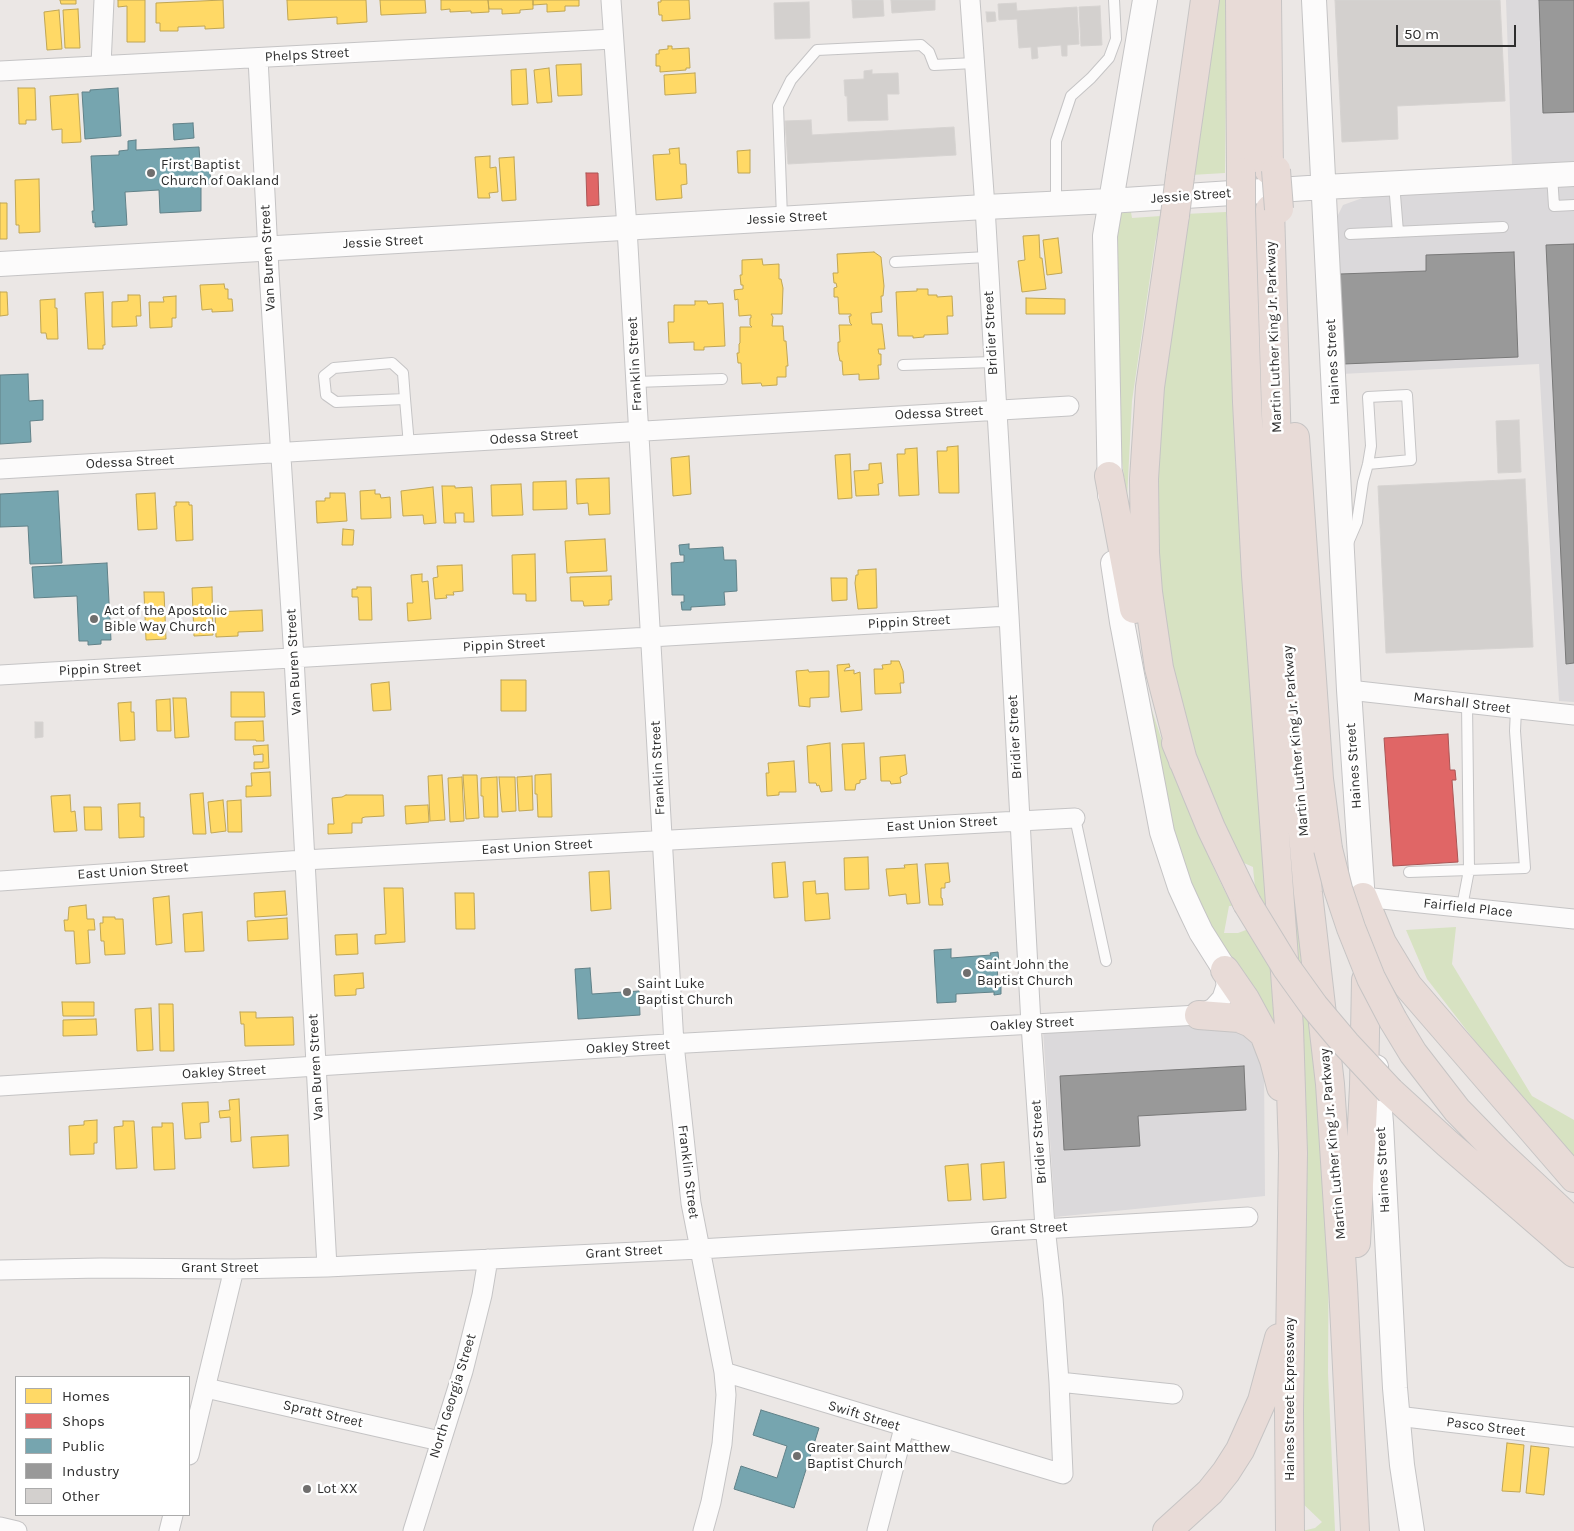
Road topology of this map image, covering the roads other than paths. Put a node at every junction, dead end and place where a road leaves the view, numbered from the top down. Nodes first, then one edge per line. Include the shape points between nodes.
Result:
1 (104, 0) edge
2 (611, 0) edge
3 (970, 0) edge
4 (1114, 0) edge
5 (1145, 0) edge
6 (1205, 0) edge
7 (1240, 0) edge
8 (1267, 0) edge
9 (1314, 0) edge
10 (613, 39) junction
11 (258, 58) junction
12 (974, 63) junction
13 (100, 65) junction
14 (0, 71) edge
15 (1563, 175) edge
16 (1394, 184) junction
17 (1324, 187) junction
18 (1109, 201) junction
19 (1056, 204) junction
20 (1574, 205) edge
21 (984, 207) junction
22 (1274, 209) junction
23 (782, 218) junction
24 (1503, 227) dead end
25 (627, 228) junction
26 (1398, 232) junction
27 (1350, 234) dead end
28 (267, 248) junction
29 (987, 257) junction
30 (895, 262) dead end
31 (0, 264) edge
32 (993, 362) junction
33 (903, 365) dead end
34 (722, 379) dead end
35 (636, 382) junction
36 (406, 398) junction
37 (1068, 406) dead end
38 (996, 410) junction
39 (639, 430) junction
40 (409, 445) junction
41 (282, 453) junction
42 (1368, 464) junction
43 (0, 469) edge
44 (1109, 476) junction
45 (1342, 555) junction
46 (1009, 616) junction
47 (650, 637) junction
48 (294, 658) junction
49 (0, 675) edge
50 (1349, 690) junction
51 (1467, 703) junction
52 (1516, 709) junction
53 (1574, 715) edge
54 (1183, 761) junction
55 (1075, 818) joint
56 (1020, 820) junction
57 (662, 841) junction
58 (304, 860) junction
59 (1469, 870) junction
60 (1409, 872) dead end
61 (0, 881) edge
62 (1363, 897) junction
63 (1462, 907) junction
64 (1574, 919) edge
65 (1106, 961) dead end
66 (1225, 970) junction
67 (1366, 980) junction
68 (1199, 1015) junction
69 (1031, 1024) junction
70 (1264, 1034) junction
71 (674, 1044) junction
72 (316, 1067) junction
73 (0, 1086) edge
74 (1293, 1153) junction
75 (1574, 1178) edge
76 (1248, 1217) dead end
77 (1574, 1223) edge
78 (1045, 1227) junction
79 (700, 1248) junction
80 (1574, 1253) edge
81 (488, 1259) junction
82 (327, 1267) junction
83 (1291, 1268) junction
84 (234, 1269) junction
85 (0, 1270) edge
86 (724, 1372) junction
87 (1059, 1382) junction
88 (206, 1388) junction
89 (1173, 1394) dead end
90 (1348, 1394) junction
91 (1397, 1416) junction
92 (904, 1428) junction
93 (1574, 1437) edge
94 (440, 1441) junction
95 (190, 1451) edge
96 (1063, 1474) joint
97 (1352, 1480) junction
98 (173, 1516) edge
99 (1290, 1520) edge
100 (0, 1527) edge
101 (17, 1531) edge
102 (169, 1531) edge
103 (413, 1531) edge
104 (703, 1531) edge
105 (877, 1531) edge
106 (1167, 1531) edge
107 (1355, 1531) edge
108 (1362, 1531) edge
109 (1412, 1531) edge

1 - 13 street
2 - 10 street, Franklin Street
3 - 12 street, Bridier Street
4 - 19 lane via 1116,39 1109,58 1071,96 1056,141
5 - 18 street
6 - 54 highway, bridge via 1150,387 1144,479 1148,592 1159,668
7 - 74 highway, Martin Luther King Jr. Parkway, bridge via 1243,314 1250,468 1287,988
8 - 22 highway, Martin Luther King Jr. Parkway
9 - 17 street, Haines Street
10 - 11 street, Phelps Street
10 - 25 street, Franklin Street
11 - 13 street, Phelps Street
11 - 28 street, Van Buren Street
12 - 21 street, Bridier Street
12 - 23 lane via 934,65 929,52 921,45 817,50 791,80 778,106
13 - 14 street, Phelps Street
15 - 16 street, Jessie Street
15 - 20 lane via 1554,206
16 - 17 street, Jessie Street
16 - 26 lane
17 - 18 street, Jessie Street
17 - 45 street, Haines Street
18 - 19 street, Jessie Street
18 - 44 street via 1104,255
19 - 21 street, Jessie Street
21 - 23 street, Jessie Street
21 - 29 street, Bridier Street
22 - 77 highway, bridge via 1318,770 1328,849 1338,889 1371,978 1418,1061 1457,1110
22 - 90 highway, Martin Luther King Jr. Parkway via 1277,448 1288,656 1307,883 1330,1084
23 - 25 street, Jessie Street
24 - 26 lane
25 - 28 street, Jessie Street
25 - 35 street, Franklin Street
26 - 27 lane
28 - 31 street, Jessie Street
28 - 41 street, Van Buren Street
29 - 30 lane
29 - 32 street, Bridier Street
32 - 33 lane
32 - 38 street, Bridier Street
34 - 35 lane
35 - 39 street, Franklin Street
36 - 36 lane via 403,372 392,363 334,368 324,376 326,395 336,402
36 - 40 lane
37 - 38 street, Odessa Street
38 - 39 street, Odessa Street
38 - 46 street, Bridier Street
39 - 40 street, Odessa Street
39 - 47 street, Franklin Street
40 - 41 street, Odessa Street
41 - 43 street, Odessa Street
41 - 48 street, Van Buren Street
42 - 42 lane via 1371,446 1368,397 1407,396 1411,460
42 - 45 lane via 1357,522
44 - 54 highway via 1134,607 1152,674
44 - 66 street via 1117,595 1162,832 1180,887 1201,932
45 - 50 street, Haines Street
46 - 47 street, Pippin Street
46 - 56 street, Bridier Street
47 - 48 street, Pippin Street
47 - 57 street, Franklin Street
48 - 49 street, Pippin Street
48 - 58 street, Van Buren Street
50 - 51 street, Marshall Street
50 - 62 street, Haines Street
51 - 52 street, Marshall Street
51 - 59 lane
52 - 53 street, Marshall Street
52 - 59 lane via 1525,868
54 - 80 highway, bridge via 1213,835 1247,903 1314,1006 1390,1092
55 - 56 street, East Union Street
55 - 65 lane
56 - 57 street, East Union Street
56 - 69 street, Bridier Street
57 - 58 street, East Union Street
57 - 71 street, Franklin Street
58 - 61 street, East Union Street
58 - 72 street, Van Buren Street
59 - 60 lane
59 - 63 lane
62 - 63 street, Fairfield Place
62 - 67 street, Haines Street
62 - 75 highway via 1382,943 1408,986
63 - 64 street, Fairfield Place
66 - 68 street via 1226,986 1222,998 1213,1008
66 - 70 highway
67 - 90 highway via 1364,1086
67 - 91 street, Haines Street via 1381,1123
68 - 69 street, Oakley Street
68 - 70 highway via 1239,1018
69 - 71 street, Oakley Street
69 - 78 street, Bridier Street
70 - 74 highway via 1279,1075
71 - 72 street, Oakley Street
71 - 79 street, Franklin Street via 691,1203
72 - 73 street, Oakley Street
72 - 82 street, Van Buren Street
74 - 83 highway, Martin Luther King Jr. Parkway
76 - 78 street, Grant Street
78 - 79 street, Grant Street
78 - 87 street, Bridier Street
79 - 81 street, Grant Street
79 - 86 street, Franklin Street
81 - 82 street, Grant Street
81 - 94 street, North Georgia Street via 463,1371
82 - 84 street, Grant Street
83 - 99 highway, Haines Street Expressway
83 - 106 highway via 1269,1380 1249,1433 1218,1482
84 - 85 street, Grant Street
84 - 88 street
86 - 92 street, Swift Street
86 - 104 street, Franklin Street via 726,1403 722,1444
87 - 89 street
87 - 96 street, Bridier Street
88 - 94 street, Spratt Street
88 - 95 street
90 - 97 highway, Martin Luther King Jr. Parkway
91 - 93 street, Pasco Street
91 - 109 street, Haines Street
92 - 96 street, Swift Street
92 - 105 street
94 - 103 street, North Georgia Street
97 - 107 highway
97 - 108 highway
98 - 102 street
100 - 101 street

